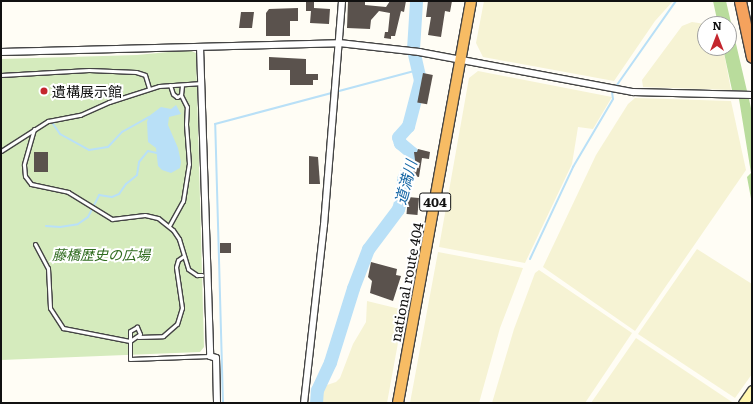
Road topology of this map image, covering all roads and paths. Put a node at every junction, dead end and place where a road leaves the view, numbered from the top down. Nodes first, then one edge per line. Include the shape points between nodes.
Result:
1 (342, 1) edge
2 (471, 1) edge
3 (740, 1) edge
4 (339, 42) junction
5 (200, 47) junction
6 (1, 52) edge
7 (752, 57) edge
8 (460, 60) junction
9 (1, 75) edge
10 (202, 83) junction
11 (170, 85) junction
12 (182, 86) junction
13 (149, 88) junction
14 (181, 95) junction
15 (752, 95) edge
16 (34, 128) junction
17 (1, 151) edge
18 (169, 226) junction
19 (35, 244) dead end
20 (184, 256) junction
21 (202, 275) dead end
22 (138, 337) junction
23 (130, 341) junction
24 (210, 356) junction
25 (752, 390) edge
26 (217, 403) edge
27 (304, 403) edge
28 (398, 403) edge
29 (743, 403) edge

1 - 4 street
2 - 8 highway, national route 404 / 404
3 - 7 highway
4 - 5 street
4 - 8 street
4 - 27 street via 323,239
5 - 6 street
5 - 10 street
8 - 15 street via 633,92
8 - 28 highway, national route 404 / 404
9 - 13 lane via 90,70 136,72 145,75
10 - 12 lane
10 - 24 street
11 - 12 lane
11 - 13 lane
11 - 14 lane via 174,94
12 - 14 lane
13 - 16 lane via 80,115 48,121
14 - 18 lane via 187,107 189,164 184,201
16 - 17 lane
16 - 18 lane via 24,165 25,176 31,184 68,192 106,217 118,219 145,215 158,218
18 - 20 lane via 179,239
19 - 23 lane via 48,268 50,308 63,328
20 - 21 lane via 188,269
20 - 22 lane via 178,260 176,267 182,308 177,324 163,336
22 - 23 lane
22 - 23 lane via 140,330 134,327 130,331
23 - 24 lane via 130,359
24 - 26 street via 216,358
25 - 29 main road

